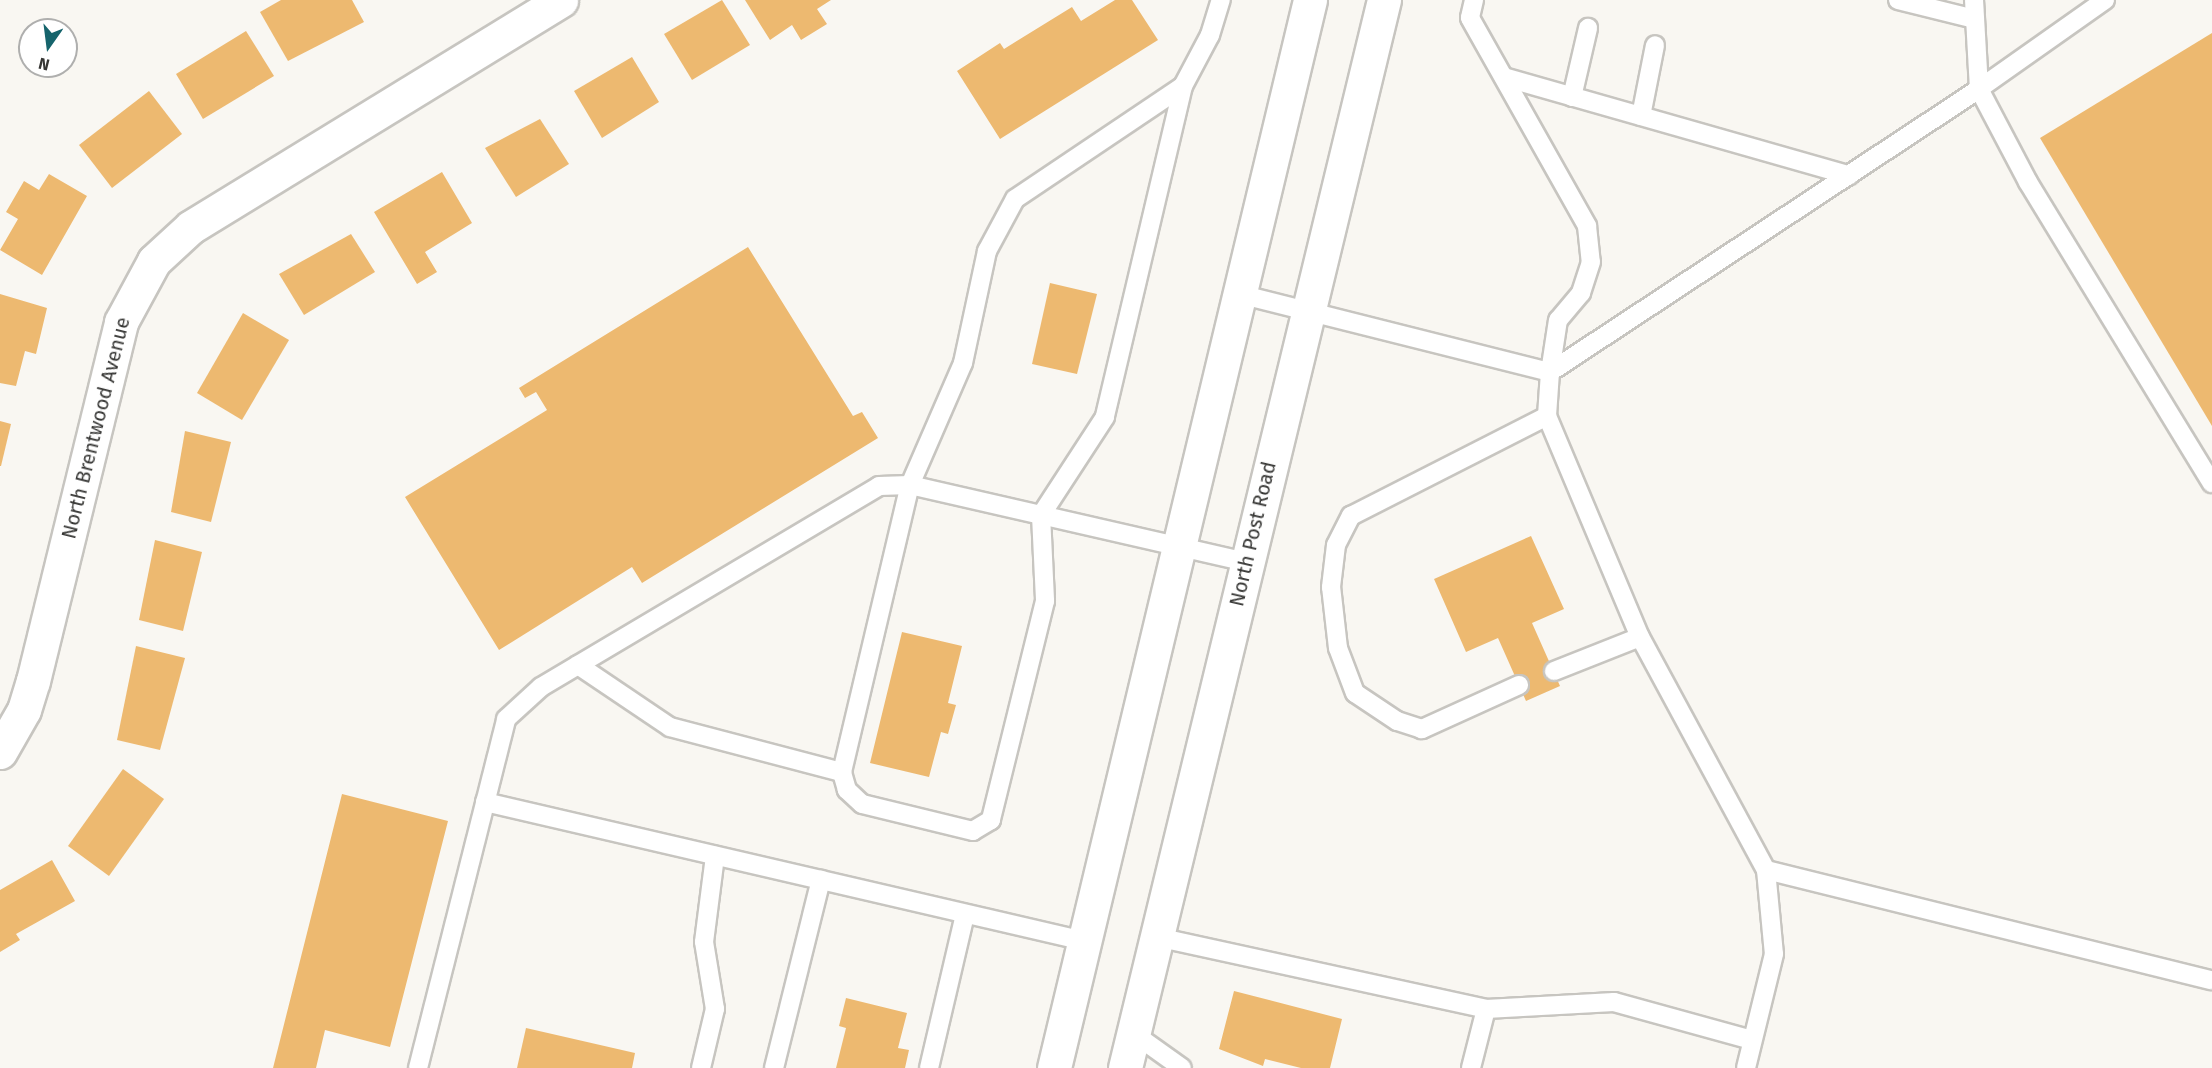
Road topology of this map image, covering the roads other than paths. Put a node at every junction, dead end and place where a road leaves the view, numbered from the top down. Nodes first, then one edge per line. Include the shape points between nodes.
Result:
1 (561, 0) edge
2 (1221, 0) edge
3 (1310, 0) edge
4 (1383, 0) edge
5 (1474, 0) edge
6 (1898, 0) edge
7 (1974, 0) edge
8 (2105, 0) edge
9 (1975, 19) junction
10 (1588, 28) dead end
11 (1655, 45) dead end
12 (1504, 77) junction
13 (1183, 86) junction
14 (1979, 89) junction
15 (1572, 97) junction
16 (1641, 116) junction
17 (1849, 175) junction
18 (1239, 294) junction
19 (1307, 309) junction
20 (1550, 372) junction
21 (1547, 416) junction
22 (2212, 483) edge
23 (910, 485) junction
24 (1041, 515) junction
25 (1178, 547) junction
26 (1246, 562) junction
27 (1640, 637) junction
28 (578, 665) junction
29 (1554, 671) dead end
30 (1519, 686) dead end
31 (0, 752) edge
32 (842, 772) junction
33 (485, 802) junction
34 (715, 856) junction
35 (1766, 870) junction
36 (821, 880) junction
37 (965, 914) junction
38 (1157, 937) junction
39 (1084, 942) junction
40 (2212, 980) edge
41 (1486, 1009) junction
42 (1133, 1033) junction
43 (1752, 1040) junction
44 (418, 1068) edge
45 (701, 1068) edge
46 (774, 1068) edge
47 (929, 1068) edge
48 (1054, 1068) edge
49 (1125, 1068) edge
50 (1182, 1068) edge
51 (1471, 1068) edge
52 (1746, 1068) edge

1 - 31 main road, North Brentwood Avenue via 191,227 154,261 121,322 31,687
2 - 13 lane via 1210,35
3 - 18 main road
4 - 19 main road, North Post Road
5 - 12 lane via 1470,18
6 - 9 lane
7 - 9 lane
8 - 14 lane
9 - 14 lane
10 - 15 lane
11 - 16 lane
12 - 15 lane
12 - 20 lane via 1587,226 1591,262 1581,292 1558,320
13 - 23 lane via 1015,199 987,251 963,363
13 - 24 lane via 1105,417
14 - 17 lane
14 - 22 lane via 2028,182
15 - 16 lane
16 - 17 lane
17 - 20 lane
18 - 19 lane
18 - 25 main road
19 - 20 lane
19 - 26 main road, North Post Road
20 - 21 lane
21 - 27 lane
21 - 30 lane via 1351,516 1335,545 1331,587 1338,648 1354,693 1397,721 1422,729
23 - 24 lane
23 - 28 lane via 879,486
23 - 32 lane
24 - 25 lane
24 - 32 lane via 1046,602 991,820 973,831 862,804 847,790
25 - 26 lane
25 - 39 main road
26 - 38 main road, North Post Road
27 - 29 lane
27 - 35 lane
28 - 32 lane via 670,727
28 - 33 lane via 541,687 506,718
33 - 34 lane
33 - 44 lane
34 - 36 lane
34 - 45 lane via 704,942 715,1010
35 - 40 lane
35 - 43 lane via 1774,954
36 - 37 lane
36 - 46 lane
37 - 39 lane
37 - 47 lane
38 - 41 lane
38 - 42 main road, North Post Road
39 - 48 main road
41 - 43 lane via 1614,1002
41 - 51 lane
42 - 49 main road, North Post Road
42 - 50 lane
43 - 52 lane

